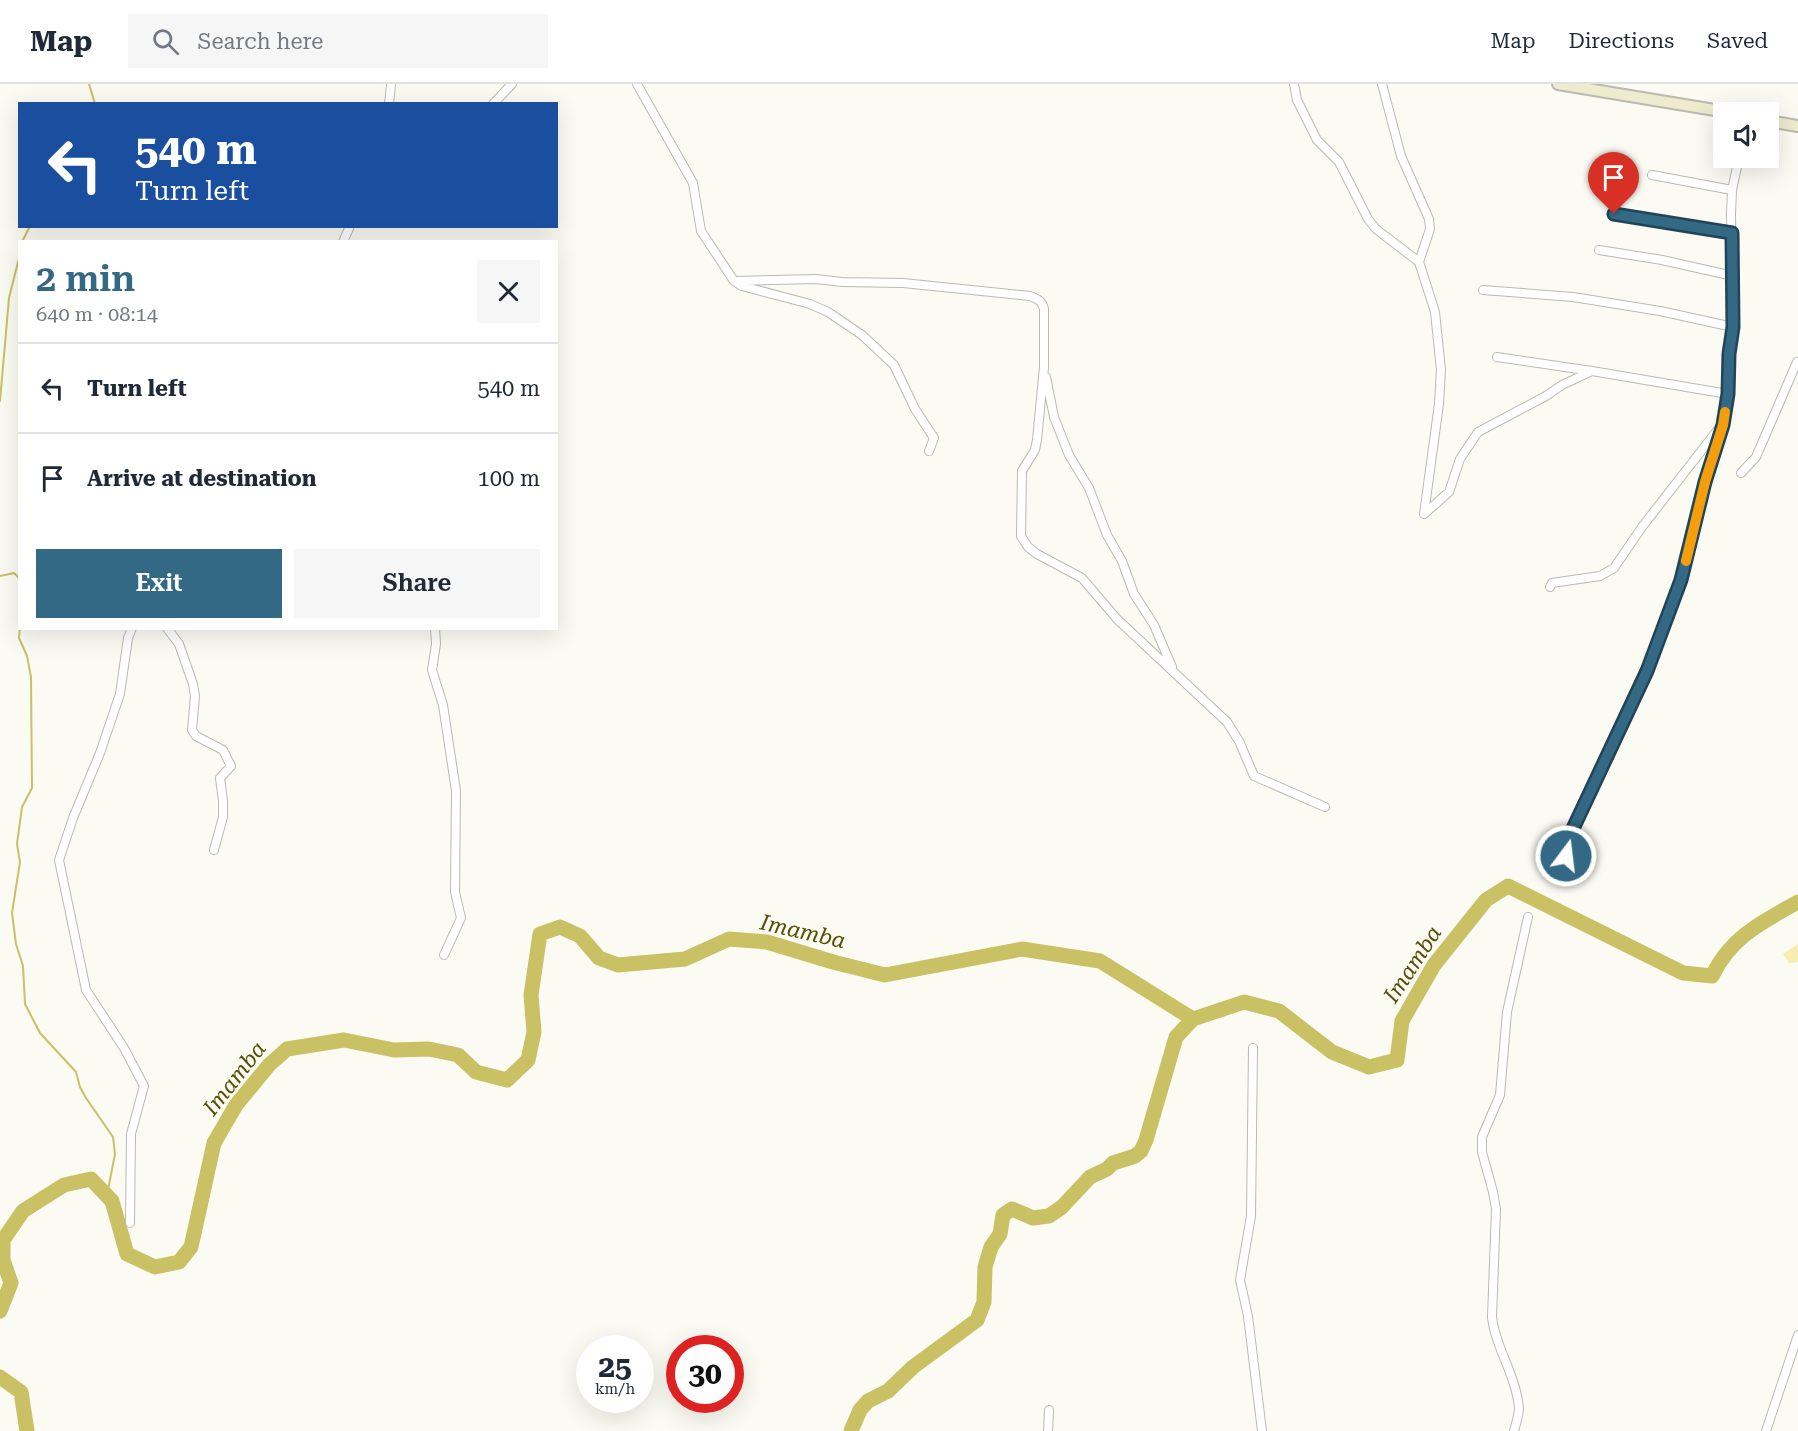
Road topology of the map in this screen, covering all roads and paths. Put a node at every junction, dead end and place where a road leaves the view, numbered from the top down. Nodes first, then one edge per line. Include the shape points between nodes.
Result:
1 (391, 84) edge
2 (512, 84) edge
3 (637, 84) edge
4 (1294, 84) edge
5 (1382, 84) edge
6 (1558, 84) edge
7 (389, 102) edge
8 (495, 102) edge
9 (1713, 110) edge
10 (1779, 123) edge
11 (1798, 126) edge
12 (1737, 168) edge
13 (1652, 175) dead end
14 (1732, 190) junction
15 (1614, 214) dead end
16 (1732, 233) junction
17 (1599, 250) dead end
18 (1419, 262) junction
19 (1733, 276) junction
20 (734, 281) junction
21 (1482, 290) dead end
22 (1733, 327) junction
23 (1497, 357) dead end
24 (1797, 362) edge
25 (1044, 367) junction
26 (1592, 371) junction
27 (1728, 394) junction
28 (1724, 422) junction
29 (929, 451) dead end
30 (1741, 473) dead end
31 (1550, 587) dead end
32 (131, 630) edge
33 (168, 630) edge
34 (435, 630) edge
35 (1174, 671) junction
36 (1325, 807) dead end
37 (214, 850) dead end
38 (1566, 856) dead end
39 (1528, 917) dead end
40 (444, 955) dead end
41 (1253, 1048) dead end
42 (130, 1223) dead end
43 (1798, 1335) edge
44 (1049, 1410) dead end
45 (1048, 1431) edge
46 (1262, 1431) edge
47 (1514, 1431) edge
48 (1766, 1431) edge

1 - 7 street
2 - 8 street
3 - 20 street via 693,183 701,231
4 - 18 street via 1297,100 1317,140 1339,162 1368,219
5 - 18 street via 1401,156 1429,219 1430,229
6 - 9 street
10 - 11 street
12 - 14 street
13 - 14 street
14 - 16 street
15 - 16 street
16 - 19 street
17 - 19 street
18 - 26 street via 1435,312 1441,370 1424,514 1449,492 1460,459 1478,432
19 - 22 street
20 - 25 street via 903,283 1030,296 1043,303
20 - 29 street via 810,304 862,335 894,365 934,438
21 - 22 street via 1574,297
22 - 27 street
23 - 26 street
24 - 30 street via 1756,457
25 - 35 street via 1054,417 1069,455 1089,488 1134,594 1154,625
25 - 35 street via 1035,450 1022,471 1021,536 1037,554 1082,578 1117,619
26 - 27 street
27 - 28 street
28 - 31 street via 1614,567 1600,576
28 - 38 street via 1681,580 1647,671 1570,835
32 - 42 street via 120,694 59,860 86,990 144,1086 131,1134
33 - 37 street via 179,644 193,684 192,730 223,750 231,766 220,778 223,817
34 - 40 street via 432,670 443,705 456,791 455,892 461,918
35 - 36 street via 1227,722 1254,776
39 - 47 street via 1507,1012 1500,1095 1482,1144 1496,1209 1493,1327 1512,1374 1519,1412
41 - 46 street via 1251,1216 1240,1280
43 - 48 street
44 - 45 street

